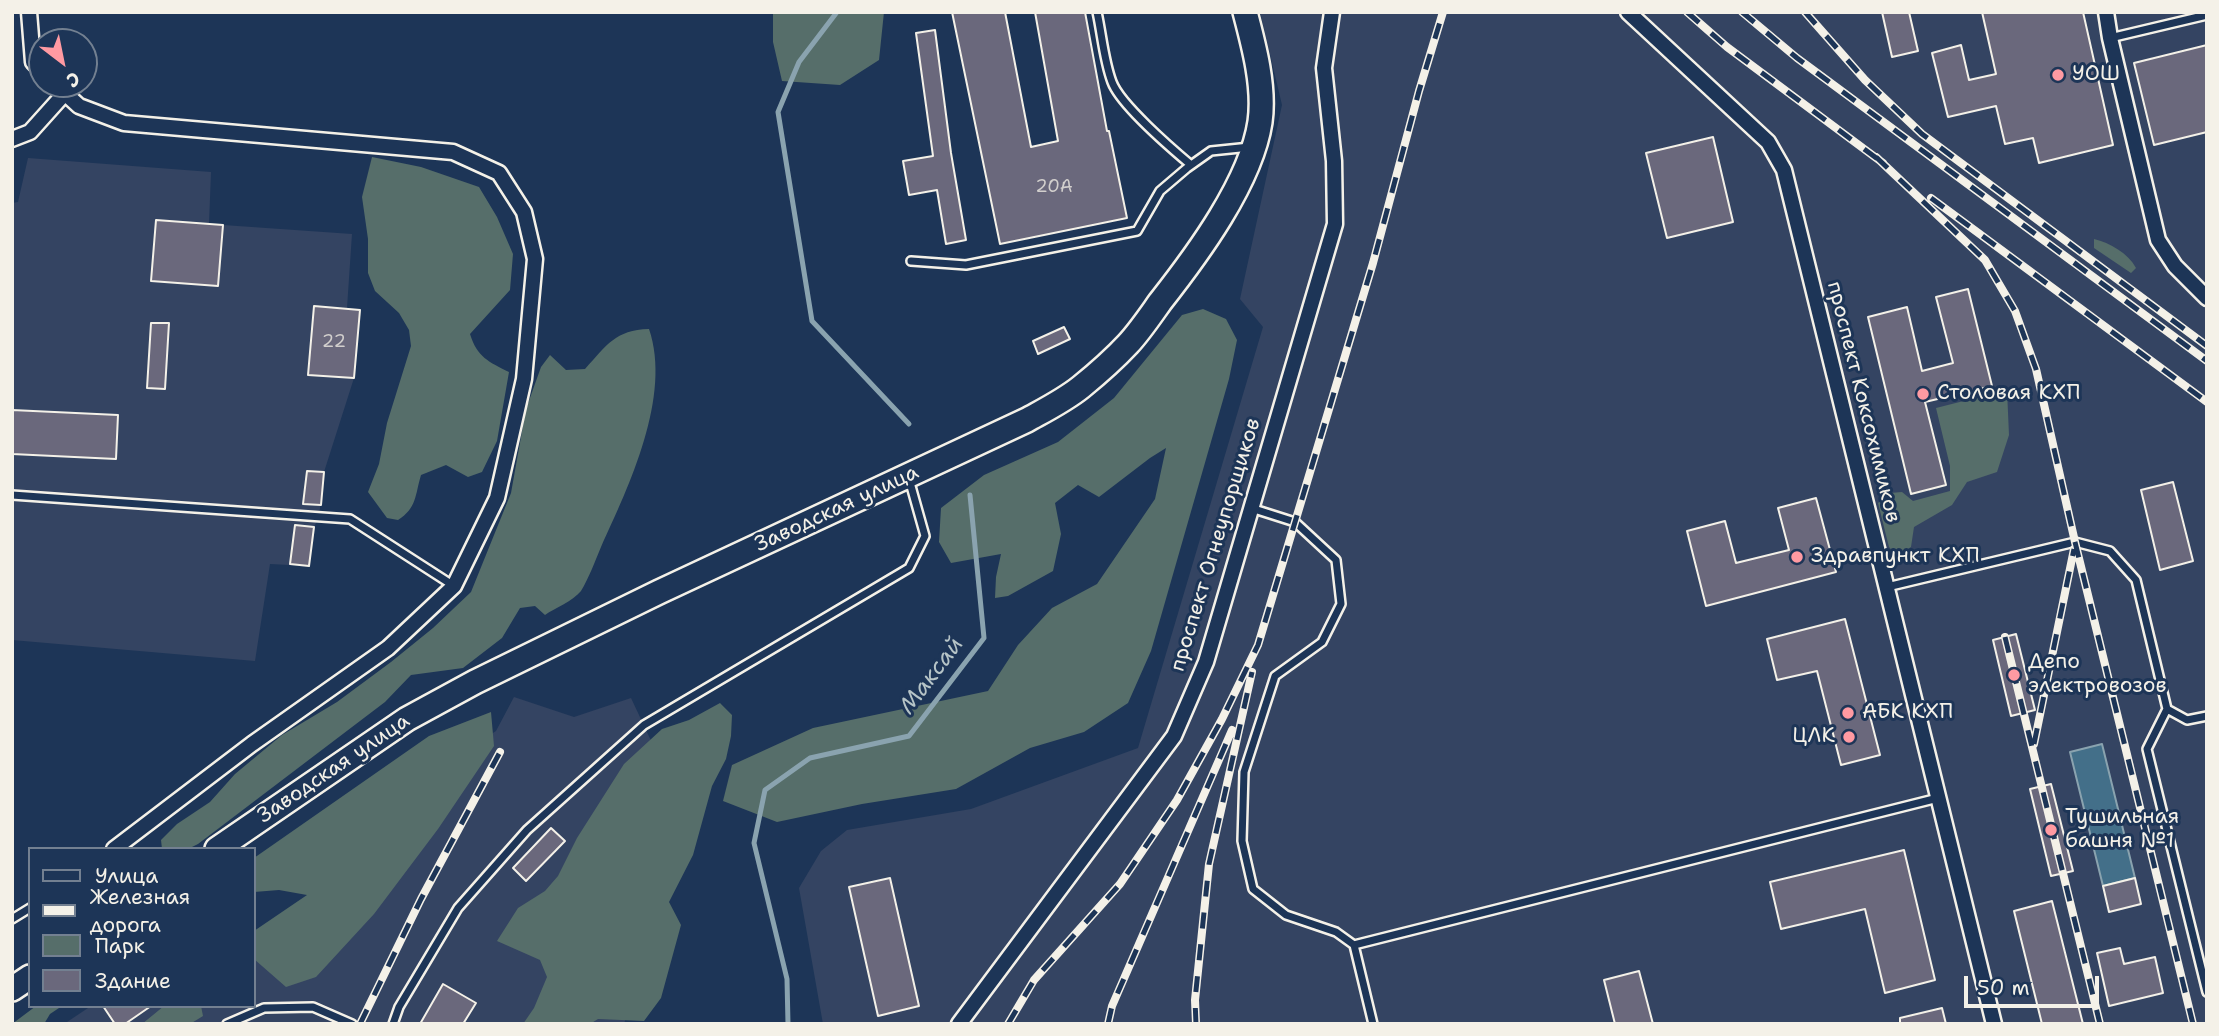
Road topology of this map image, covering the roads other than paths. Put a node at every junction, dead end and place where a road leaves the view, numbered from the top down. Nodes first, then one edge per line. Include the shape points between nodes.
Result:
1 (1097, 12) edge
2 (1245, 12) edge
3 (1332, 12) edge
4 (1628, 12) edge
5 (2106, 12) edge
6 (2207, 15) edge
7 (2110, 38) junction
8 (54, 98) edge
9 (70, 98) edge
10 (12, 139) edge
11 (1254, 146) junction
12 (1191, 165) junction
13 (911, 261) dead end
14 (2207, 298) edge
15 (908, 475) junction
16 (12, 495) edge
17 (1251, 508) junction
18 (454, 586) junction
19 (1887, 587) junction
20 (2167, 709) junction
21 (2207, 716) edge
22 (1939, 798) junction
23 (117, 847) edge
24 (220, 847) edge
25 (28, 909) edge
26 (12, 919) edge
27 (1354, 945) junction
28 (2207, 951) edge
29 (2197, 954) junction
30 (28, 978) edge
31 (12, 989) edge
32 (2207, 992) edge
33 (227, 1024) edge
34 (352, 1024) edge
35 (393, 1024) edge
36 (959, 1024) edge
37 (1373, 1024) edge
38 (1994, 1024) edge

1 - 12 lane via 1112,84
2 - 11 main road, Заводская улица via 1260,94
3 - 17 street, проспект Огнеупорщиков via 1324,68 1335,224
4 - 19 street, проспект Коксохимиков via 1768,142 1784,170
5 - 7 street
6 - 7 lane
7 - 14 street via 2158,240 2175,266
8 - 10 street via 30,132
9 - 18 street via 124,123 453,152 499,173 524,212 535,259 524,379 497,498
11 - 12 lane via 1212,151
11 - 15 main road, Заводская улица via 1221,216 1128,344 1080,388 1027,420
12 - 13 lane via 1160,191 1137,231 966,265
15 - 24 main road, Заводская улица via 475,682 407,719
15 - 35 lane via 925,536 909,569 644,725 527,830 458,908
16 - 18 lane via 350,519
17 - 27 lane via 1295,522 1336,560 1341,604 1322,642 1275,676 1244,772 1242,841 1253,890 1286,915 1336,932
17 - 36 street, проспект Огнеупорщиков via 1206,662 1174,736
18 - 23 street via 388,648
19 - 20 lane via 2075,542 2110,551 2136,580
19 - 22 street, проспект Коксохимиков
20 - 21 lane via 2187,720
20 - 29 lane via 2147,749
22 - 27 lane
22 - 38 street, проспект Коксохимиков
25 - 26 lane
27 - 37 lane
28 - 29 lane
29 - 32 lane
30 - 31 main road
33 - 34 lane via 264,1008 313,1007

